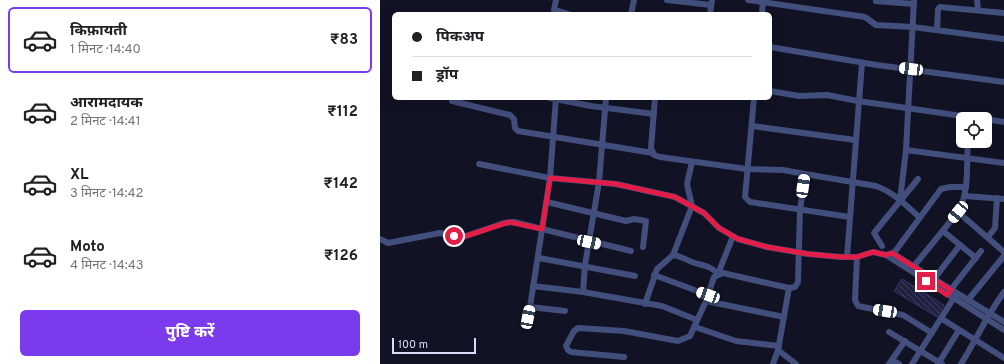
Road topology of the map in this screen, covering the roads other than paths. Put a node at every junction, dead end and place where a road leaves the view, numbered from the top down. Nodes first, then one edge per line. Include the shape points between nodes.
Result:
1 (556, 0) edge
2 (634, 0) edge
3 (667, 0) edge
4 (748, 0) edge
5 (876, 0) edge
6 (977, 0) edge
7 (763, 1) edge
8 (914, 2) edge
9 (712, 3) edge
10 (978, 10) junction
11 (553, 12) edge
12 (631, 12) edge
13 (762, 12) edge
14 (1004, 12) edge
15 (913, 27) junction
16 (937, 30) junction
17 (1004, 38) edge
18 (772, 47) edge
19 (862, 63) junction
20 (911, 69) junction
21 (1004, 82) edge
22 (772, 91) edge
23 (554, 100) edge
24 (564, 100) edge
25 (606, 100) edge
26 (656, 100) edge
27 (754, 100) edge
28 (452, 101) dead end
29 (858, 101) junction
30 (606, 108) junction
31 (907, 108) junction
32 (654, 114) junction
33 (956, 116) edge
34 (992, 120) edge
35 (1004, 122) edge
36 (752, 126) junction
37 (553, 137) junction
38 (855, 140) junction
39 (602, 146) junction
40 (968, 148) edge
41 (906, 150) junction
42 (653, 153) junction
43 (967, 158) junction
44 (692, 162) junction
45 (1004, 163) edge
46 (479, 164) dead end
47 (747, 169) junction
48 (805, 174) junction
49 (550, 178) junction
50 (918, 179) dead end
51 (599, 182) junction
52 (853, 182) junction
53 (966, 187) junction
54 (965, 196) junction
55 (997, 198) junction
56 (1004, 199) edge
57 (900, 200) junction
58 (547, 202) junction
59 (692, 206) junction
60 (800, 210) junction
61 (958, 212) junction
62 (594, 213) junction
63 (850, 217) junction
64 (919, 217) junction
65 (542, 229) junction
66 (943, 232) junction
67 (733, 236) junction
68 (988, 237) junction
69 (380, 239) edge
70 (589, 242) junction
71 (960, 245) junction
72 (882, 246) dead end
73 (642, 247) dead end
74 (631, 251) dead end
75 (982, 251) dead end
76 (1004, 252) edge
77 (800, 253) junction
78 (673, 255) junction
79 (890, 255) junction
80 (1004, 256) edge
81 (847, 257) junction
82 (857, 257) junction
83 (539, 258) junction
84 (976, 258) junction
85 (906, 264) junction
86 (584, 265) junction
87 (914, 266) junction
88 (718, 274) junction
89 (654, 275) junction
90 (634, 276) dead end
91 (934, 279) junction
92 (533, 286) junction
93 (789, 288) junction
94 (582, 292) junction
95 (1004, 292) edge
96 (952, 294) junction
97 (707, 298) junction
98 (968, 300) junction
99 (645, 304) junction
100 (530, 307) junction
101 (565, 311) dead end
102 (989, 313) junction
103 (784, 317) junction
104 (942, 319) junction
105 (986, 319) junction
106 (697, 320) junction
107 (1004, 322) edge
108 (524, 326) dead end
109 (695, 326) junction
110 (959, 330) junction
111 (1004, 330) edge
112 (889, 332) dead end
113 (932, 334) junction
114 (976, 340) junction
115 (905, 342) junction
116 (779, 348) junction
117 (921, 350) junction
118 (624, 357) dead end
119 (1004, 358) edge
120 (890, 362) edge
121 (940, 363) edge
122 (774, 364) edge
123 (796, 364) edge
124 (899, 364) edge
125 (912, 364) edge
126 (961, 364) edge

1 - 11 street
2 - 12 street
3 - 9 street
4 - 7 street
5 - 8 street
6 - 10 street
7 - 13 street
7 - 15 street via 865,17 876,25
8 - 15 street
10 - 14 street
10 - 16 street via 940,7
15 - 16 street
15 - 20 street
16 - 17 street
18 - 19 street
19 - 20 street
19 - 29 street
20 - 21 street
20 - 31 street
22 - 29 street via 799,96 827,95
23 - 37 street
24 - 30 street
25 - 30 street
26 - 32 street
27 - 36 street
28 - 37 street via 510,115 514,119 516,130
29 - 31 street
29 - 38 street
30 - 32 street
30 - 39 street
31 - 33 street
31 - 41 street
32 - 42 street via 651,148
34 - 35 street
36 - 38 street
36 - 47 street
37 - 39 street
37 - 49 street
38 - 52 street
39 - 42 street
39 - 51 street
40 - 43 street
41 - 43 street
41 - 57 street
42 - 44 street via 660,157
43 - 45 street
43 - 53 street
44 - 47 street
44 - 59 street via 687,184
46 - 49 street
47 - 48 street via 783,170
47 - 60 street via 744,193 747,200
48 - 52 street
48 - 60 street
49 - 51 street
49 - 58 street
50 - 57 street
51 - 59 street via 675,197
51 - 62 street
52 - 57 street via 885,189
52 - 63 street
53 - 54 street
53 - 64 street via 950,186 941,189
54 - 55 street
54 - 61 street
55 - 56 street
55 - 68 street via 995,228
57 - 64 street
57 - 72 street via 874,233
58 - 62 street
58 - 65 street
59 - 67 street
59 - 78 street
60 - 63 street
60 - 77 street
61 - 66 street
61 - 68 street
62 - 70 street
62 - 73 street via 626,221 646,221
63 - 81 street
64 - 79 street
65 - 69 street via 509,222 463,237 440,233 388,243
65 - 70 street
65 - 83 street
66 - 71 street
66 - 87 street
67 - 77 street via 767,247
67 - 88 street
68 - 76 street
70 - 74 street
70 - 86 street
71 - 84 street
71 - 91 street
75 - 84 street
77 - 81 street
77 - 93 street via 798,282 795,287
78 - 88 street via 708,266
78 - 89 street via 658,266
79 - 82 street via 873,252
79 - 85 street
80 - 98 street
81 - 82 street
82 - 113 street via 855,300 858,306 903,315
83 - 86 street
83 - 92 street
84 - 96 street
85 - 87 street
85 - 96 street
86 - 90 street
86 - 94 street
87 - 91 street
88 - 93 street
88 - 97 street via 714,277
89 - 97 street
89 - 99 street
91 - 96 street
92 - 94 street
92 - 100 street
93 - 103 street
94 - 99 street
95 - 102 street
96 - 98 street
96 - 104 street
96 - 105 street
97 - 103 street
97 - 106 street
98 - 102 street
99 - 106 street via 662,306
100 - 101 street
100 - 108 street
102 - 105 street
102 - 107 street
103 - 116 street
104 - 110 street
104 - 113 street
105 - 111 street
105 - 114 street
106 - 109 street
109 - 116 street via 736,341
109 - 118 street via 690,336 678,341 631,332 578,328 566,346 571,352
110 - 114 street
110 - 121 street
112 - 115 street
113 - 117 street
114 - 119 street
114 - 126 street
115 - 117 street
115 - 120 street
116 - 122 street
116 - 123 street
117 - 121 street
117 - 125 street
120 - 124 street

